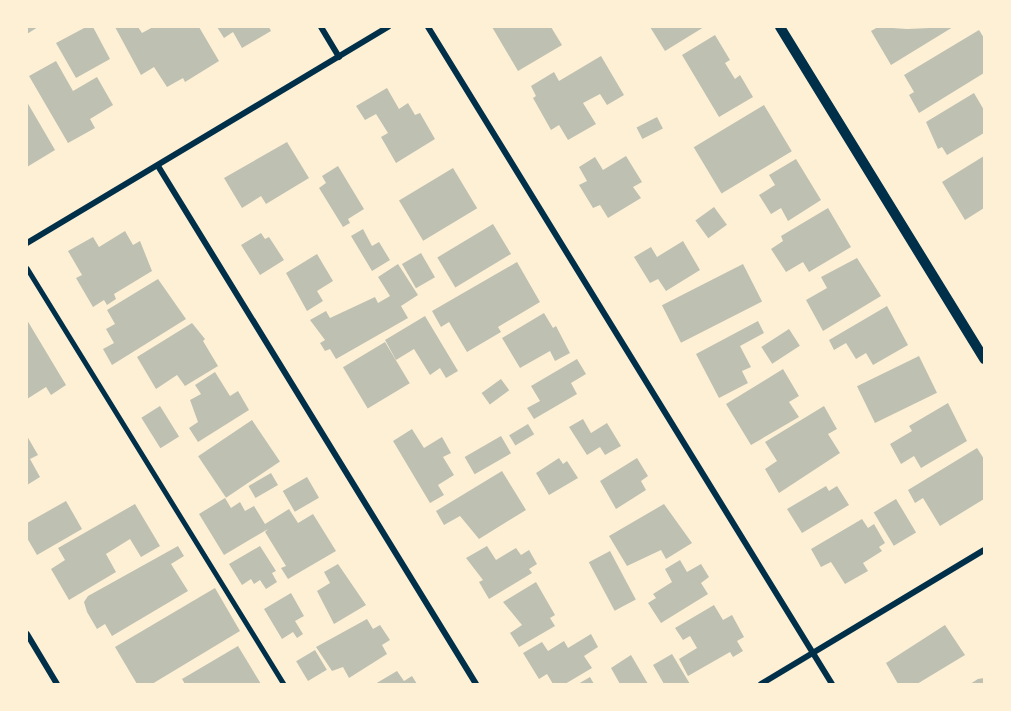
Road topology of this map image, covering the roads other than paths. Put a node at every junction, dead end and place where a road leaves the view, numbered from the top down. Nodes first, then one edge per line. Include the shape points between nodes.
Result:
1 (321, 27) edge
2 (388, 27) edge
3 (428, 27) edge
4 (780, 27) edge
5 (339, 57) junction
6 (158, 166) junction
7 (27, 243) edge
8 (27, 268) edge
9 (984, 358) edge
10 (984, 550) edge
11 (27, 634) edge
12 (813, 653) junction
13 (57, 684) edge
14 (284, 684) edge
15 (476, 684) edge
16 (761, 684) edge
17 (832, 684) edge

1 - 5 street
2 - 5 street
3 - 12 street
4 - 9 street
5 - 6 street
6 - 7 street
6 - 15 street
8 - 14 lane
10 - 12 street
11 - 13 street
12 - 16 street
12 - 17 street

